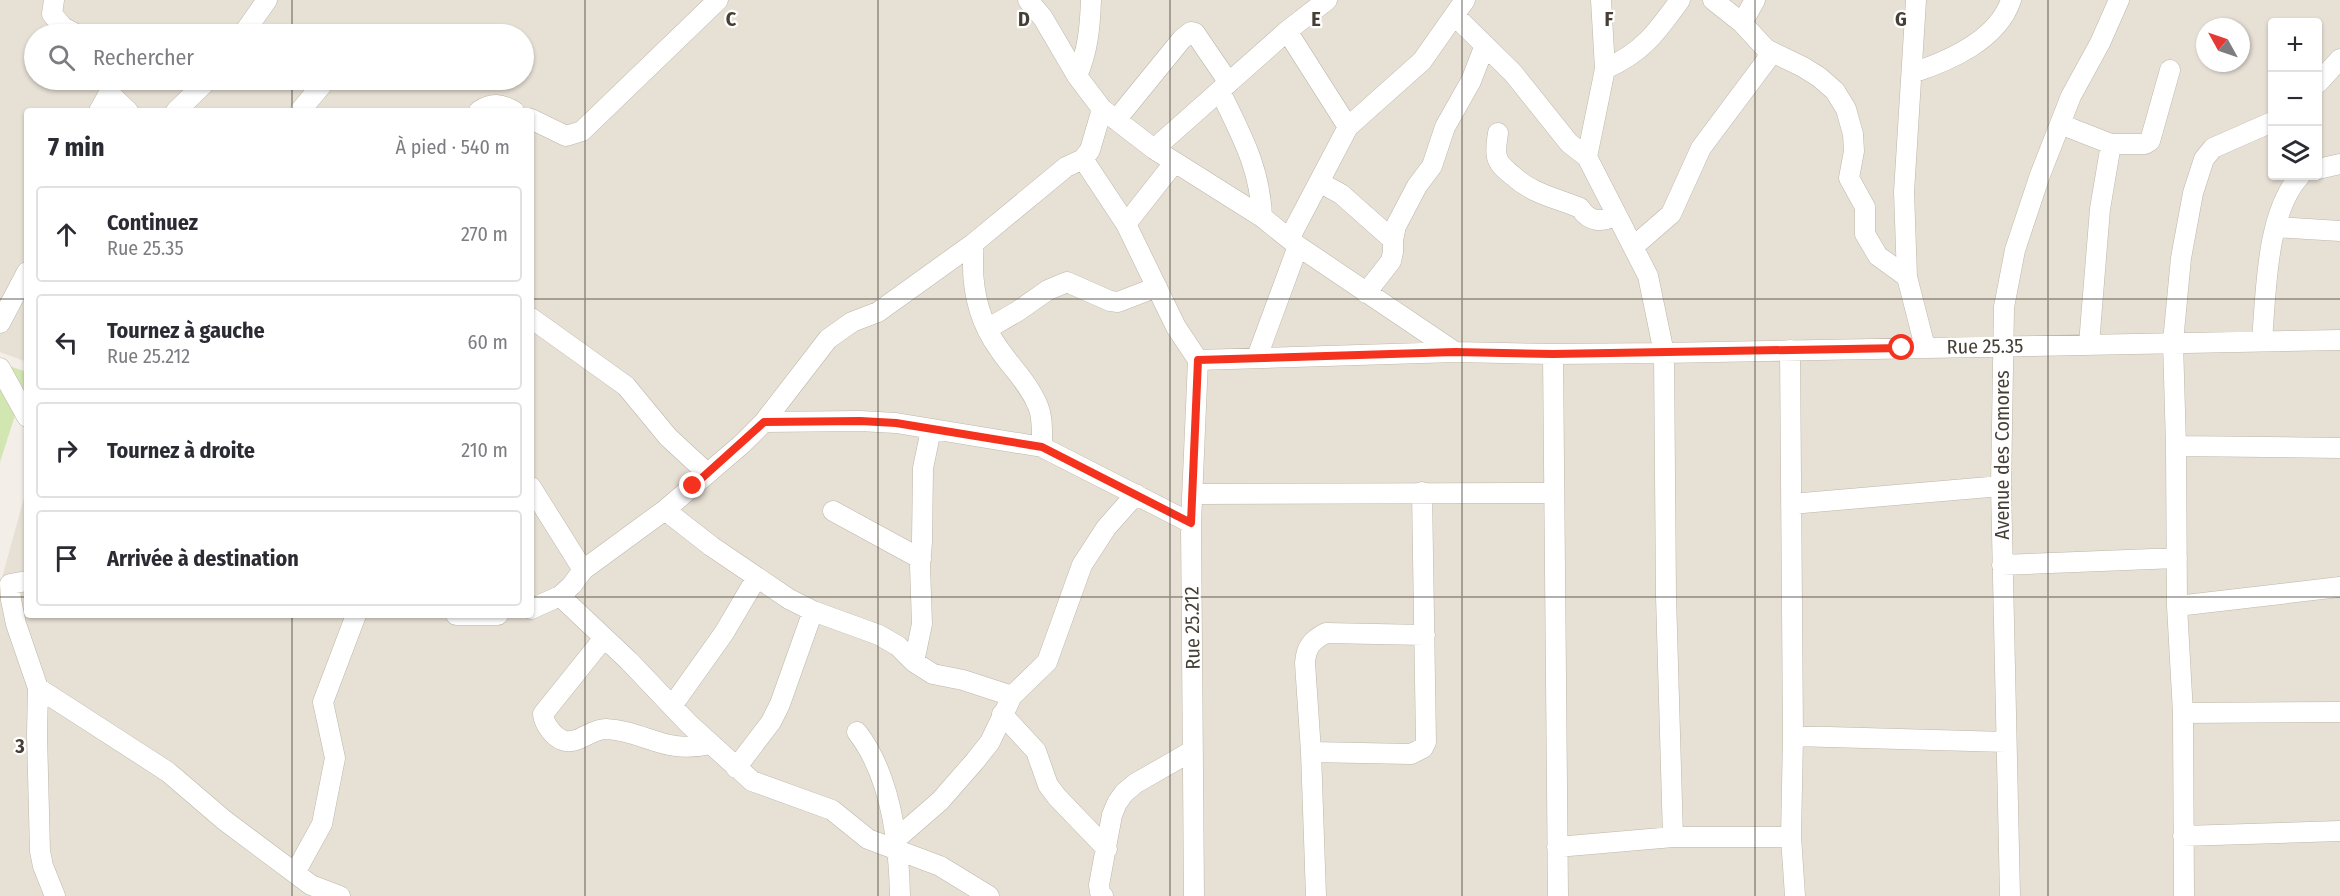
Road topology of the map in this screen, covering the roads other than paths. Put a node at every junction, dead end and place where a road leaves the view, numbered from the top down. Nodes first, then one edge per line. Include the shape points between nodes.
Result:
1 (54, 0) edge
2 (267, 0) edge
3 (718, 0) edge
4 (1028, 0) edge
5 (1091, 0) edge
6 (1327, 0) edge
7 (1601, 0) edge
8 (1680, 0) edge
9 (1713, 0) edge
10 (1755, 0) edge
11 (1916, 0) edge
12 (2011, 0) edge
13 (2119, 0) edge
14 (1460, 8) edge
15 (1742, 23) junction
16 (60, 24) edge
17 (250, 24) edge
18 (1287, 31) junction
19 (1485, 45) junction
20 (1772, 53) junction
21 (2340, 59) edge
22 (1605, 69) junction
23 (2170, 70) dead end
24 (1912, 73) junction
25 (1077, 76) junction
26 (2322, 79) edge
27 (1224, 87) junction
28 (107, 90) edge
29 (112, 90) edge
30 (198, 90) edge
31 (318, 90) edge
32 (100, 108) edge
33 (126, 108) edge
34 (180, 108) edge
35 (303, 108) edge
36 (486, 108) edge
37 (509, 108) edge
38 (1109, 115) junction
39 (534, 120) edge
40 (2060, 124) junction
41 (2268, 124) edge
42 (1348, 127) junction
43 (1498, 133) dead end
44 (2111, 144) junction
45 (1154, 149) junction
46 (1587, 157) junction
47 (1083, 159) junction
48 (1174, 163) junction
49 (2340, 165) edge
50 (2322, 168) edge
51 (2297, 180) edge
52 (1319, 182) junction
53 (1617, 216) junction
54 (1262, 217) junction
55 (1126, 224) junction
56 (2276, 227) junction
57 (2340, 231) edge
58 (1392, 240) junction
59 (974, 243) junction
60 (1293, 243) junction
61 (1633, 247) junction
62 (1907, 277) junction
63 (24, 278) edge
64 (1156, 287) junction
65 (1366, 293) junction
66 (534, 320) edge
67 (0, 323) edge
68 (987, 329) junction
69 (2340, 340) edge
70 (2173, 342) junction
71 (2262, 342) junction
72 (2089, 344) junction
73 (2002, 346) junction
74 (1924, 347) junction
75 (1790, 350) junction
76 (1455, 352) junction
77 (1664, 353) junction
78 (1553, 354) junction
79 (1257, 357) junction
80 (1198, 360) junction
81 (0, 368) edge
82 (24, 410) edge
83 (764, 422) junction
84 (931, 430) junction
85 (2176, 446) junction
86 (1042, 447) junction
87 (2340, 448) edge
88 (707, 473) junction
89 (2001, 486) junction
90 (534, 492) edge
91 (1422, 492) junction
92 (1554, 493) junction
93 (1136, 494) junction
94 (1192, 494) junction
95 (1791, 504) junction
96 (665, 510) junction
97 (833, 511) dead end
98 (1191, 523) junction
99 (2178, 558) junction
100 (921, 559) junction
101 (2002, 565) junction
102 (583, 570) junction
103 (757, 578) junction
104 (12, 583) edge
105 (2340, 587) edge
106 (560, 596) junction
107 (2177, 606) junction
108 (534, 608) edge
109 (813, 611) junction
110 (355, 618) edge
111 (1425, 634) junction
112 (604, 638) junction
113 (914, 663) junction
114 (38, 688) junction
115 (1012, 696) junction
116 (672, 706) junction
117 (2340, 712) edge
118 (2182, 713) junction
119 (1002, 714) junction
120 (857, 732) dead end
121 (1793, 736) junction
122 (2006, 742) junction
123 (710, 744) junction
124 (1192, 751) junction
125 (1311, 752) junction
126 (736, 768) junction
127 (2340, 831) edge
128 (2182, 836) junction
129 (1673, 837) junction
130 (1791, 837) junction
131 (896, 844) junction
132 (1557, 848) junction
133 (1107, 849) junction
134 (295, 873) junction
135 (306, 891) edge
136 (55, 896) edge
137 (340, 896) edge
138 (900, 896) edge
139 (989, 896) edge
140 (1103, 896) edge
141 (1194, 896) edge
142 (1316, 896) edge
143 (1558, 896) edge
144 (1795, 896) edge
145 (2010, 896) edge
146 (2184, 896) edge

1 - 16 street via 52,14
2 - 17 street
3 - 39 street via 582,131 566,136
4 - 25 street
5 - 25 street via 1089,38
6 - 18 street
7 - 22 street
8 - 22 street via 1643,46 1626,60
9 - 15 street
10 - 15 street
11 - 24 street
12 - 24 street via 1999,23 1985,36 1947,60
13 - 40 street, Avenue des Comores
14 - 19 street
14 - 42 street via 1416,67
15 - 20 street
18 - 27 street
18 - 42 street
19 - 46 street via 1513,73 1569,143
19 - 58 street via 1471,81 1445,127 1432,166 1417,186
20 - 61 street via 1701,148 1671,214
20 - 62 street via 1820,77 1846,109 1854,151 1849,178 1865,207 1865,234 1878,256
21 - 26 street
22 - 46 street
23 - 44 street via 2150,141
24 - 62 street via 1904,192
25 - 38 street
27 - 38 street via 1191,32
27 - 45 street
27 - 54 street via 1259,181
28 - 32 street
29 - 33 street
30 - 34 street
31 - 35 street
36 - 37 street
38 - 45 street
38 - 47 street
40 - 44 street
40 - 73 street, Avenue des Comores via 2015,250 2004,307
41 - 70 street via 2213,148 2204,159 2193,193 2181,258
42 - 52 street
43 - 53 street via 1497,159 1524,185 1580,208 1592,220
44 - 72 street via 2097,229
45 - 48 street
46 - 53 street
47 - 55 street
47 - 59 street via 1066,167
48 - 54 street
48 - 55 street
49 - 50 street
51 - 56 street via 2287,193
52 - 58 street via 1341,194
52 - 60 street
53 - 61 street
54 - 60 street
55 - 64 street
56 - 57 street
56 - 71 street
58 - 65 street via 1391,261
59 - 68 street via 972,282
59 - 83 street via 878,312 828,339
60 - 65 street
60 - 79 street
61 - 77 street via 1648,276
62 - 74 street
63 - 67 street
64 - 68 street via 1118,302 1067,282
64 - 80 street
65 - 76 street
66 - 88 street via 626,386 668,437
68 - 86 street via 1039,408
69 - 71 street, Rue 25.35
70 - 71 street, Rue 25.35
70 - 72 street, Rue 25.35
70 - 85 street
72 - 73 street, Rue 25.35
73 - 74 street, Rue 25.35
73 - 89 street, Avenue des Comores
74 - 75 street, Rue 25.35
75 - 77 street, Rue 25.35
75 - 95 street
76 - 78 street, Rue 25.35
76 - 79 street, Rue 25.35
77 - 78 street, Rue 25.35
77 - 129 street
78 - 92 street
79 - 80 street, Rue 25.35
80 - 94 street, Rue 25.212
81 - 82 street
83 - 84 street via 860,421
83 - 88 street
84 - 86 street
84 - 100 street via 923,468
85 - 87 street
85 - 99 street
86 - 93 street
88 - 96 street
89 - 95 street
89 - 101 street, Avenue des Comores
90 - 102 street
91 - 92 street
91 - 94 street
91 - 111 street
92 - 132 street
93 - 98 street
93 - 115 street via 1106,528 1082,565 1047,662
94 - 98 street, Rue 25.212
95 - 121 street
96 - 102 street
96 - 103 street
97 - 100 street
98 - 124 street, Rue 25.212
99 - 101 street
99 - 107 street
100 - 113 street via 922,624
101 - 122 street, Avenue des Comores
102 - 106 street
103 - 109 street
103 - 116 street
104 - 114 street via 16,624
105 - 107 street
106 - 108 street
106 - 112 street
107 - 118 street
109 - 113 street via 879,635 898,646
109 - 126 street via 780,704
110 - 134 street via 323,702 335,758 322,824
111 - 125 street via 1326,633 1313,641 1305,663
111 - 125 street via 1427,734 1423,748 1411,754
112 - 116 street
112 - 123 street via 543,714 560,739 577,740 589,732 606,729 672,747
113 - 115 street via 933,674
114 - 134 street via 168,772
114 - 136 street via 40,851
115 - 119 street
116 - 123 street
117 - 118 street
118 - 128 street
119 - 131 street via 990,742 975,761
119 - 133 street via 1036,751 1048,785 1057,797
120 - 131 street via 874,756 887,789
121 - 122 street
121 - 130 street
122 - 145 street, Avenue des Comores
123 - 126 street
124 - 133 street via 1124,793 1112,815
124 - 141 street, Rue 25.212
125 - 142 street
126 - 131 street via 760,785 832,810 868,839 883,846
127 - 128 street
128 - 146 street
129 - 130 street
129 - 132 street
130 - 144 street
131 - 138 street
131 - 139 street
132 - 143 street
133 - 140 street via 1099,885
134 - 135 street
135 - 137 street

